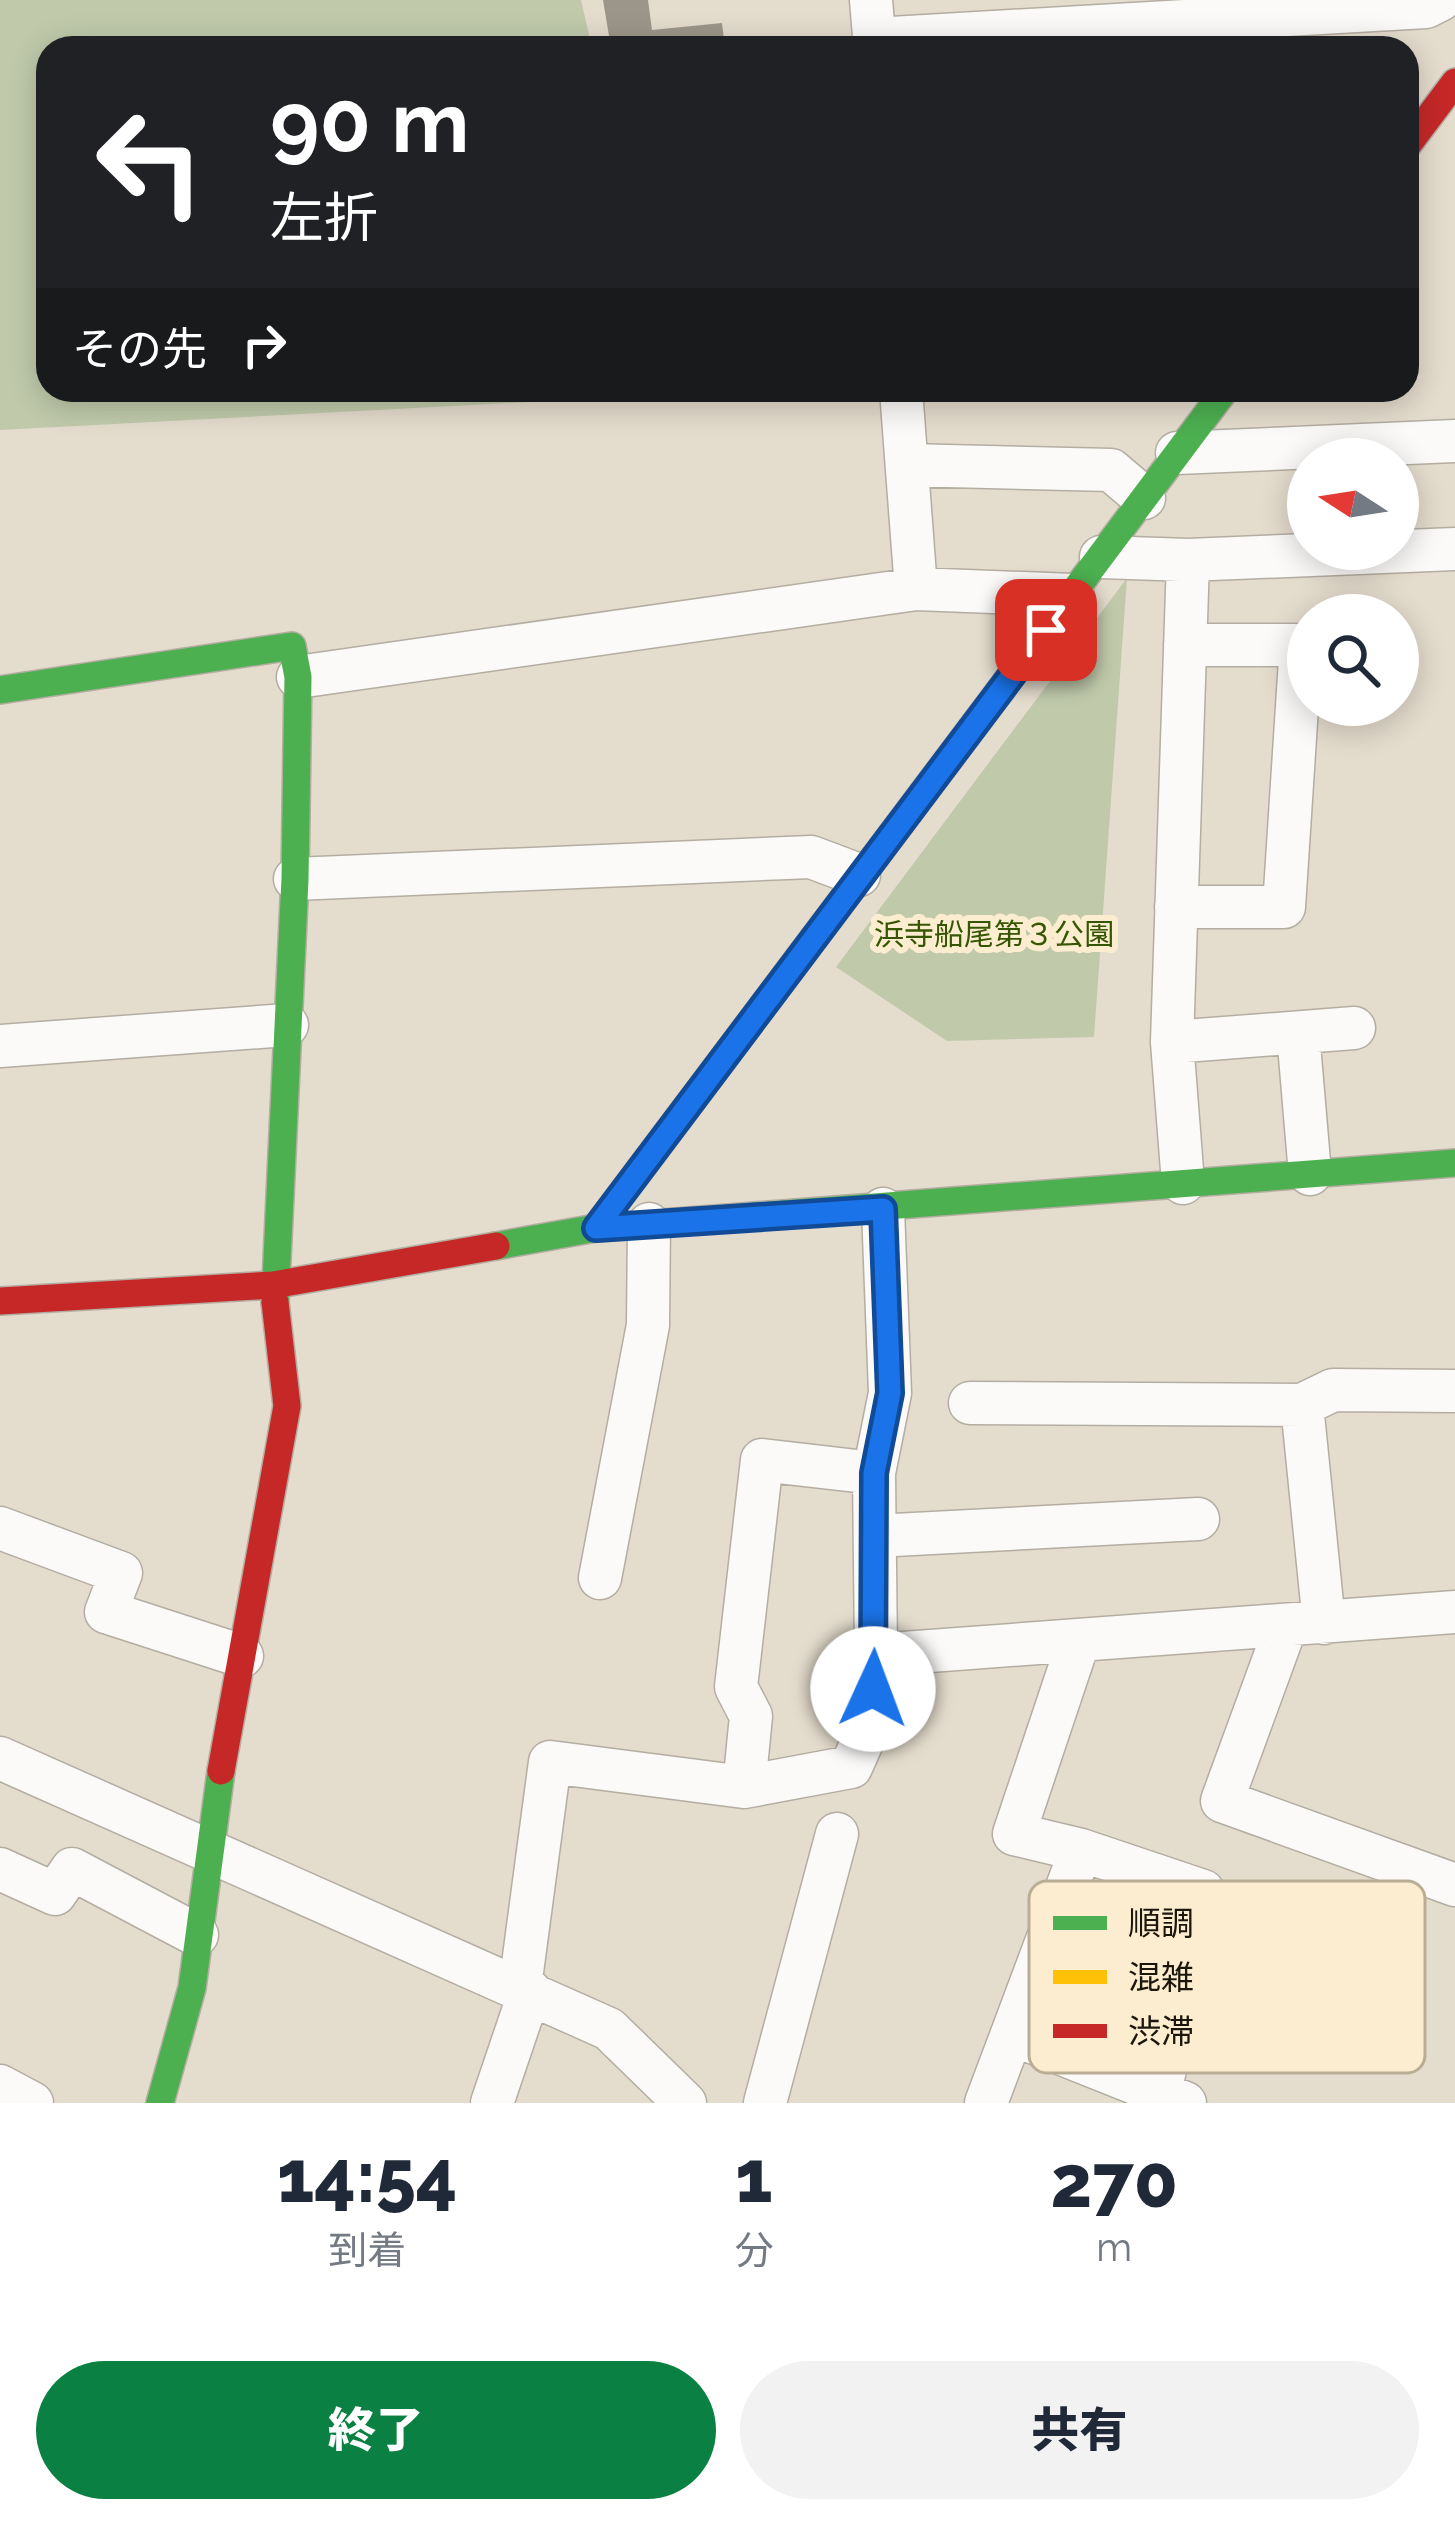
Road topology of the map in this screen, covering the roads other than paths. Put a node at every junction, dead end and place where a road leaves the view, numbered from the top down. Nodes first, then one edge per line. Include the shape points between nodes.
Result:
1 (1439, 0) edge
2 (873, 29) edge
3 (902, 402) edge
4 (1217, 402) edge
5 (1455, 441) edge
6 (1177, 453) junction
7 (907, 465) junction
8 (1144, 498) junction
9 (1455, 549) edge
10 (1101, 557) junction
11 (1187, 560) junction
12 (916, 589) junction
13 (1073, 595) junction
14 (1185, 645) junction
15 (298, 677) junction
16 (0, 690) edge
17 (859, 875) junction
18 (295, 879) junction
19 (1176, 907) junction
20 (287, 1025) junction
21 (1354, 1028) dead end
22 (1298, 1033) junction
23 (1172, 1042) junction
24 (0, 1046) edge
25 (1455, 1163) edge
26 (1310, 1174) junction
27 (1183, 1183) junction
28 (883, 1209) junction
29 (649, 1224) junction
30 (596, 1228) junction
31 (273, 1285) junction
32 (0, 1301) edge
33 (1455, 1391) edge
34 (970, 1403) dead end
35 (1302, 1405) junction
36 (874, 1473) junction
37 (1198, 1519) dead end
38 (0, 1528) edge
39 (875, 1536) junction
40 (600, 1577) dead end
41 (1455, 1612) edge
42 (1305, 1624) junction
43 (1078, 1643) junction
44 (876, 1655) junction
45 (242, 1656) junction
46 (0, 1758) edge
47 (745, 1787) junction
48 (837, 1834) dead end
49 (1081, 1850) junction
50 (206, 1853) junction
51 (0, 1869) edge
52 (1069, 1881) edge
53 (1173, 1881) edge
54 (1455, 1885) edge
55 (197, 1935) junction
56 (525, 1989) junction
57 (1029, 1989) edge
58 (1012, 2034) junction
59 (1029, 2041) edge
60 (1110, 2073) edge
61 (0, 2086) edge
62 (1173, 2098) edge
63 (32, 2103) edge
64 (160, 2103) edge
65 (492, 2103) edge
66 (685, 2103) edge
67 (765, 2103) edge
68 (986, 2103) edge

1 - 2 street via 1426,7
3 - 7 street
4 - 6 street
5 - 6 street
6 - 8 street
7 - 8 street via 1111,470
7 - 12 street
8 - 10 street
9 - 11 street
10 - 11 street
10 - 13 street
11 - 14 street
12 - 13 street
12 - 15 street
13 - 17 street
14 - 19 street
14 - 19 street via 1301,645 1284,908
15 - 16 street via 292,646
15 - 18 street
17 - 18 street via 811,857
17 - 30 street
18 - 20 street
19 - 23 street
20 - 24 street
20 - 31 street
21 - 22 street
22 - 23 street
22 - 26 street
23 - 27 street
25 - 26 street
26 - 27 street
27 - 28 street
28 - 29 street
28 - 36 street via 890,1393
29 - 30 street
29 - 40 street via 648,1325
30 - 31 street
31 - 32 street
31 - 45 street via 286,1406
33 - 35 street via 1333,1390
34 - 35 street
35 - 42 street
36 - 39 street
36 - 47 street via 762,1460 736,1687 751,1716
37 - 39 street
38 - 45 street via 121,1573 106,1612
39 - 44 street
41 - 42 street
42 - 43 street
42 - 54 street via 1222,1801
43 - 44 street
43 - 49 street via 1015,1834
44 - 47 street via 871,1722 851,1767
45 - 50 street
46 - 50 street
47 - 56 street via 550,1762
48 - 67 street
49 - 52 street
49 - 53 street
50 - 55 street
50 - 56 street
51 - 55 street via 55,1894 72,1869
55 - 64 street via 192,1988
56 - 65 street
56 - 66 street via 609,2030
57 - 58 street
58 - 59 street
58 - 68 street
60 - 62 street
61 - 63 street

